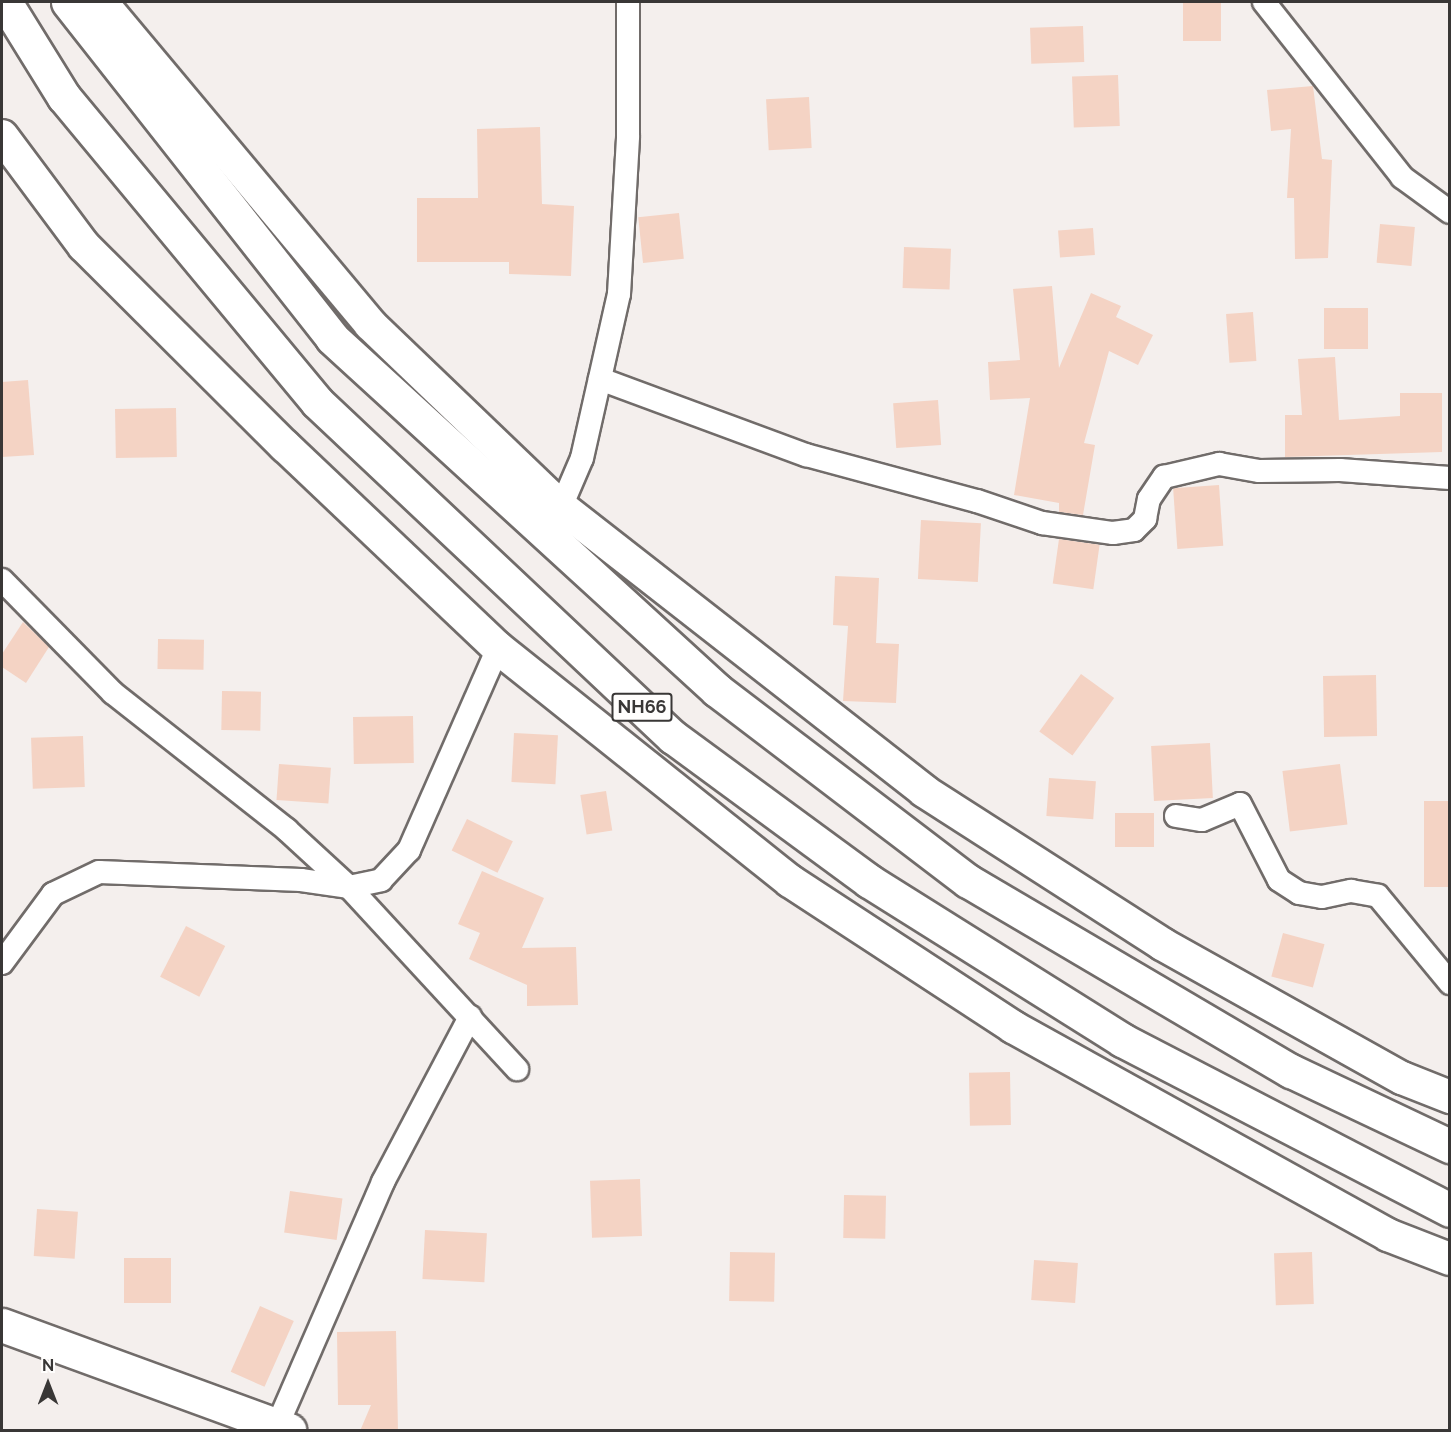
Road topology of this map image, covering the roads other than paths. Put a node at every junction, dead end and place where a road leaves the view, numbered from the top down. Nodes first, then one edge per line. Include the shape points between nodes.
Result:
1 (5, 2) edge
2 (68, 2) edge
3 (101, 2) edge
4 (628, 2) edge
5 (1264, 2) edge
6 (2, 136) edge
7 (1449, 212) edge
8 (600, 379) junction
9 (1449, 478) edge
10 (561, 507) junction
11 (2, 580) edge
12 (498, 648) junction
13 (1176, 816) dead end
14 (349, 887) junction
15 (2, 963) edge
16 (1449, 983) edge
17 (470, 1017) junction
18 (517, 1069) dead end
19 (1449, 1096) edge
20 (1449, 1146) edge
21 (1449, 1210) edge
22 (1449, 1259) edge
23 (2, 1325) edge
24 (283, 1428) edge

1 - 21 main road, NH66 via 64,98 317,402 673,737 869,881 1122,1040
2 - 20 main road via 332,338 717,690 968,881 1291,1071
3 - 10 street via 370,324
4 - 8 street via 628,136 619,294
5 - 7 street via 1402,177
6 - 12 street via 84,246 285,446
8 - 9 street via 806,455 1042,523 1113,533 1134,530 1145,519 1149,499 1164,477 1219,464 1259,471 1340,470
8 - 10 street via 582,458
10 - 19 street via 924,791 1162,944 1402,1078
11 - 14 street via 113,693 287,830
12 - 14 street via 409,850 381,880
12 - 22 street via 790,881 1013,1027 1388,1235
13 - 16 street via 1202,820 1240,804 1279,880 1299,893 1322,897 1351,891 1378,896
14 - 15 street via 301,880 99,872 53,894
14 - 17 street
17 - 18 street
17 - 24 street via 383,1182
23 - 24 main road

